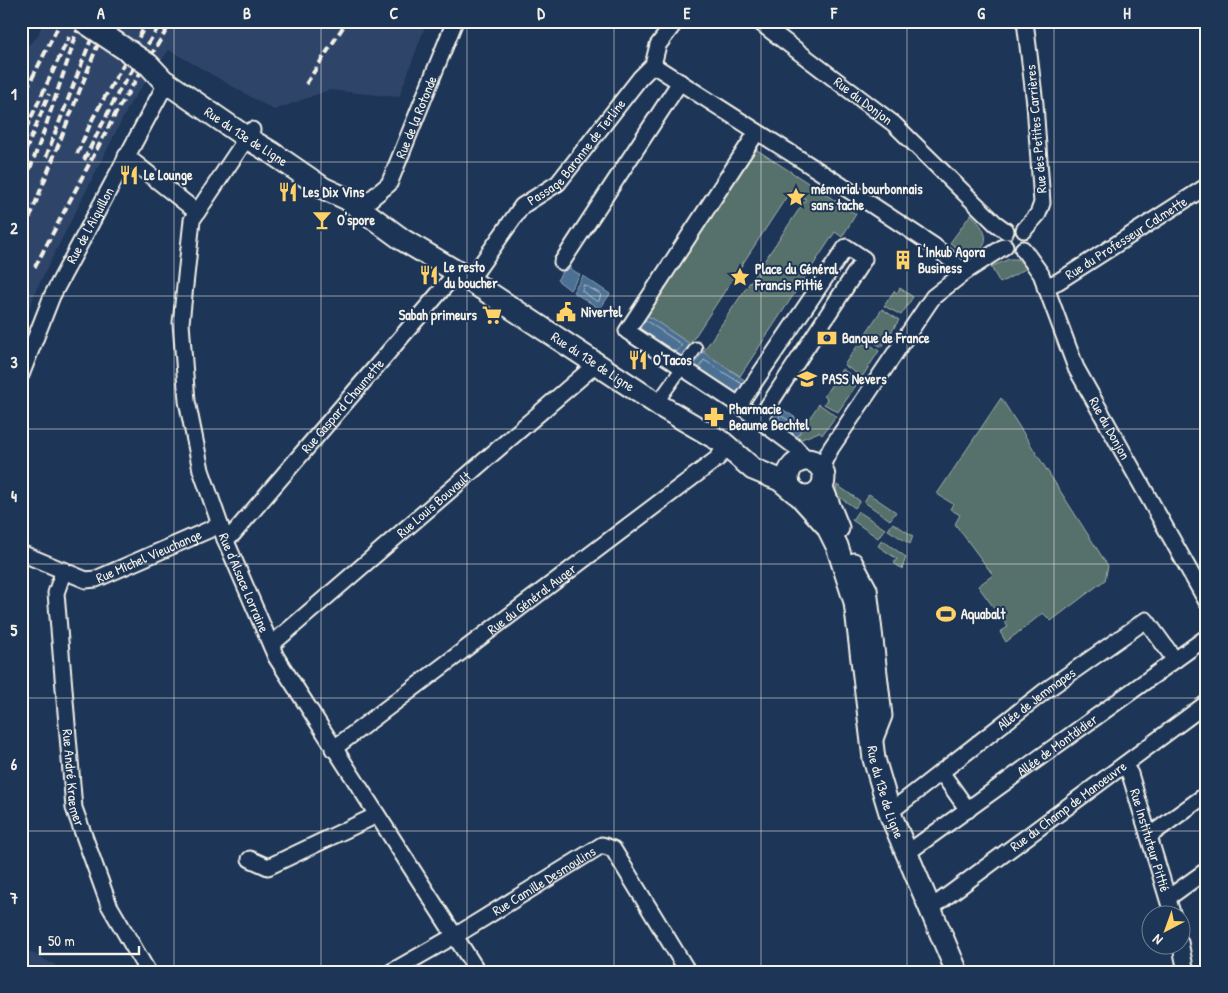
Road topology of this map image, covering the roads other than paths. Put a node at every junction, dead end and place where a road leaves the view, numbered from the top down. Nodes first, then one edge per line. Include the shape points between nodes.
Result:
1 (83, 21) edge
2 (455, 21) edge
3 (676, 21) edge
4 (758, 21) edge
5 (1025, 21) edge
6 (653, 65) junction
7 (156, 73) junction
8 (680, 82) junction
9 (757, 132) junction
10 (245, 140) junction
11 (275, 150) junction
12 (126, 156) junction
13 (1207, 186) edge
14 (366, 202) junction
15 (196, 212) junction
16 (1024, 230) junction
17 (1006, 231) junction
18 (415, 245) junction
19 (1005, 246) junction
20 (1023, 249) junction
21 (562, 262) dead end
22 (965, 272) junction
23 (464, 276) junction
24 (1045, 287) junction
25 (696, 348) dead end
26 (594, 362) junction
27 (683, 368) junction
28 (21, 375) edge
29 (657, 403) junction
30 (739, 404) junction
31 (759, 420) junction
32 (724, 444) junction
33 (811, 468) junction
34 (797, 494) junction
35 (222, 532) junction
36 (21, 554) edge
37 (854, 561) junction
38 (64, 570) junction
39 (854, 602) junction
40 (1207, 602) edge
41 (1207, 637) edge
42 (271, 645) junction
43 (1175, 660) junction
44 (1207, 703) edge
45 (872, 745) junction
46 (333, 749) junction
47 (1124, 765) junction
48 (941, 772) junction
49 (1207, 794) edge
50 (968, 810) junction
51 (890, 812) junction
52 (377, 815) junction
53 (1149, 836) junction
54 (907, 853) junction
55 (250, 859) dead end
56 (1207, 870) edge
57 (1168, 898) junction
58 (1170, 906) edge
59 (931, 908) junction
60 (455, 935) junction
61 (1183, 956) edge
62 (954, 970) edge
63 (148, 972) edge
64 (391, 972) edge
65 (478, 972) edge
66 (688, 972) edge
67 (1186, 972) edge

1 - 7 main road, bridge
2 - 14 street, Rue de la Rotonde via 388,184
3 - 6 street, Passage Baronne de Terline via 658,45
4 - 17 street, Rue du Donjon via 894,124
5 - 16 street, Rue des Petites Carrières via 1042,203 1038,214
6 - 8 street
6 - 23 street, Passage Baronne de Terline via 558,183 522,206
7 - 10 main road, Rue du 13e de Ligne via 164,70
7 - 12 street, Rue de l'Aiguillon via 163,89
8 - 9 street
8 - 21 street
9 - 22 street via 929,243
9 - 27 street via 627,331
10 - 11 main road, Rue du 13e de Ligne
10 - 15 street, Rue d'Alsace Lorraine
11 - 14 main road, Rue du 13e de Ligne via 314,177
11 - 18 main road, Rue du 13e de Ligne via 323,188 347,199 403,240
12 - 15 street
12 - 28 street, Rue de l'Aiguillon via 52,296
13 - 24 street, Rue du Professeur Calmette
14 - 18 main road, Rue du 13e de Ligne
15 - 35 street, Rue d'Alsace Lorraine via 192,220 181,323 187,401 201,470
16 - 17 street via 1017,227
16 - 20 street via 1027,242
17 - 19 street via 1002,238
18 - 23 main road, Rue du 13e de Ligne
19 - 20 street via 1014,252
19 - 22 street
20 - 24 street, Rue du Donjon via 1041,274
22 - 33 street via 933,297 831,448
23 - 26 main road, Rue du 13e de Ligne
23 - 35 street, Rue Gaspard Chaumette via 233,534
24 - 40 street, Rue du Donjon via 1076,368
25 - 27 street
26 - 29 main road, Rue du 13e de Ligne
26 - 42 street, Rue Louis Bouvault via 587,372
27 - 29 street
27 - 30 street
29 - 32 main road, Rue du 13e de Ligne
30 - 31 street
30 - 31 street via 846,247 864,259
31 - 33 street via 794,446
32 - 33 main road, Rue du 13e de Ligne via 774,462
32 - 34 main road, Rue du 13e de Ligne via 753,469 780,480
32 - 46 street, Rue du Général Auger via 718,458
33 - 34 main road via 812,495
33 - 34 main road via 789,472 788,480
33 - 37 main road, Rue du 13e de Ligne
34 - 39 main road, Rue du 13e de Ligne via 826,526 837,546
35 - 38 street, Rue Michel Vieuchange via 96,580 86,580
35 - 42 street, Rue d'Alsace Lorraine
36 - 38 street, Rue Michel Vieuchange
37 - 39 main road, Rue du 13e de Ligne via 858,584
37 - 45 street via 869,589 884,716
38 - 63 street, Rue André Kraemer via 56,593 74,808 109,905
39 - 45 main road, Rue du 13e de Ligne
41 - 43 street, Allée de Montdidier
42 - 46 street, Rue d'Alsace Lorraine
43 - 48 street, Allée de Jemmapes via 1146,620 1045,691
43 - 50 street, Allée de Montdidier
44 - 47 street, Rue du Champ de Manoeuvre
45 - 51 main road, Rue du 13e de Ligne
46 - 52 street, Rue d'Alsace Lorraine
47 - 53 street, Rue Instituteur Pittié via 1130,774
47 - 59 street, Rue du Champ de Manoeuvre
48 - 50 street
48 - 51 street, Allée de Jemmapes
49 - 53 street
50 - 54 street, Allée de Montdidier
51 - 54 main road, Rue du 13e de Ligne
52 - 55 street via 268,867
52 - 60 street, Rue d'Alsace Lorraine
53 - 57 street, Rue Instituteur Pittié
54 - 59 main road, Rue du 13e de Ligne
56 - 57 street
57 - 58 street, Rue Instituteur Pittié
59 - 62 main road, Rue du 13e de Ligne
60 - 64 street, Rue Camille Desmoulins
60 - 65 street, Rue d'Alsace Lorraine
60 - 66 street, Rue Camille Desmoulins via 602,845 614,849
61 - 67 street

